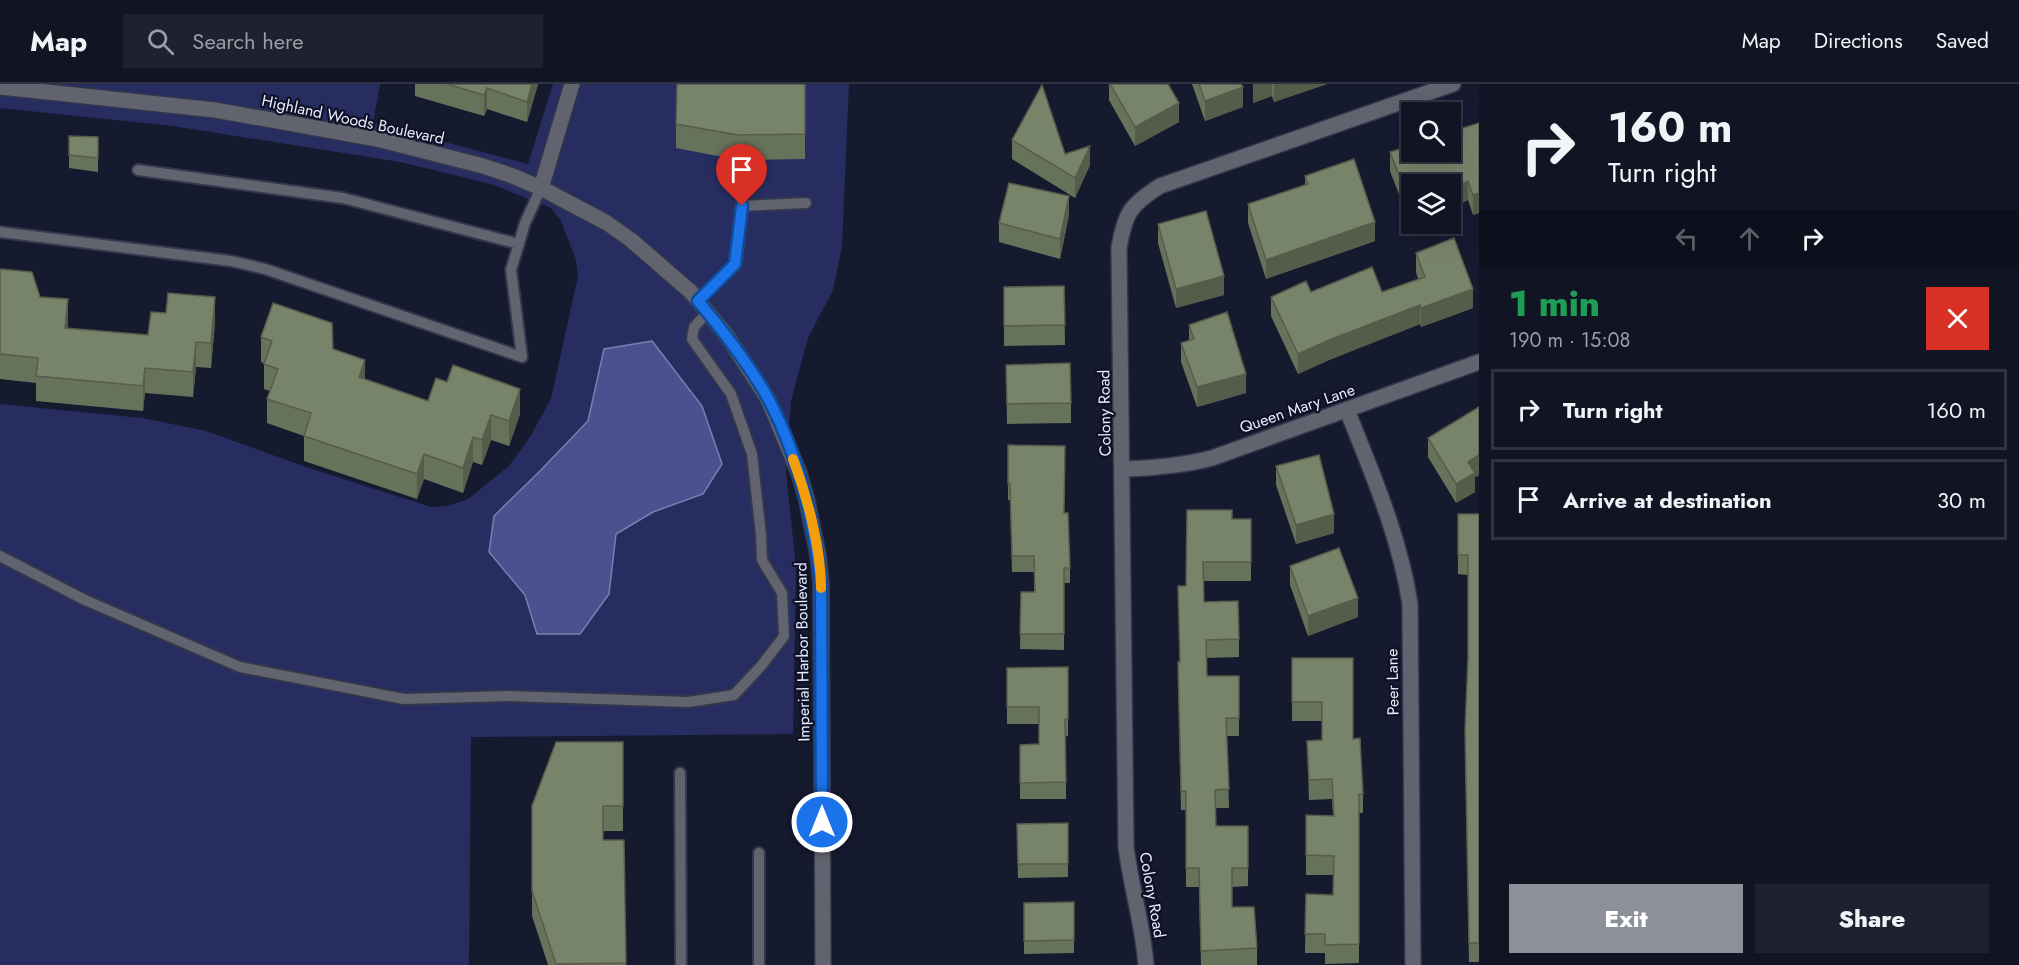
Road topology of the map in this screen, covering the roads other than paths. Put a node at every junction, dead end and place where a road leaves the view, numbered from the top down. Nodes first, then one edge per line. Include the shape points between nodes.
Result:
1 (572, 84) edge
2 (1453, 84) edge
3 (0, 87) edge
4 (138, 170) dead end
5 (541, 188) junction
6 (806, 203) dead end
7 (0, 232) edge
8 (519, 244) junction
9 (670, 272) joint
10 (703, 307) junction
11 (1479, 362) edge
12 (1347, 410) junction
13 (1123, 469) junction
14 (0, 556) edge
15 (680, 773) dead end
16 (759, 853) dead end
17 (681, 965) edge
18 (759, 965) edge
19 (823, 965) edge
20 (1146, 965) edge
21 (1413, 965) edge

1 - 5 street
2 - 13 street, Colony Road via 1160,186 1137,200 1124,221 1119,248
3 - 5 street, Highland Woods Boulevard via 216,110 314,127 483,166
4 - 8 lane via 343,198
5 - 8 lane
5 - 9 street, Highland Woods Boulevard via 607,223
6 - 10 lane via 742,206 735,264
7 - 8 lane via 231,261 265,269 522,357 512,270
9 - 10 street, Imperial Harbor Boulevard
10 - 14 lane via 692,339 730,394 752,454 762,561 782,593 784,636 734,695 688,702 509,696 404,699 240,668 85,600
10 - 19 street, Imperial Harbor Boulevard via 755,378 780,423 804,492 818,555
11 - 12 street, Queen Mary Lane
12 - 13 street, Queen Mary Lane via 1186,465
12 - 21 street, Peer Lane via 1401,556 1410,604
13 - 20 street, Colony Road via 1126,848
15 - 17 lane
16 - 18 lane

